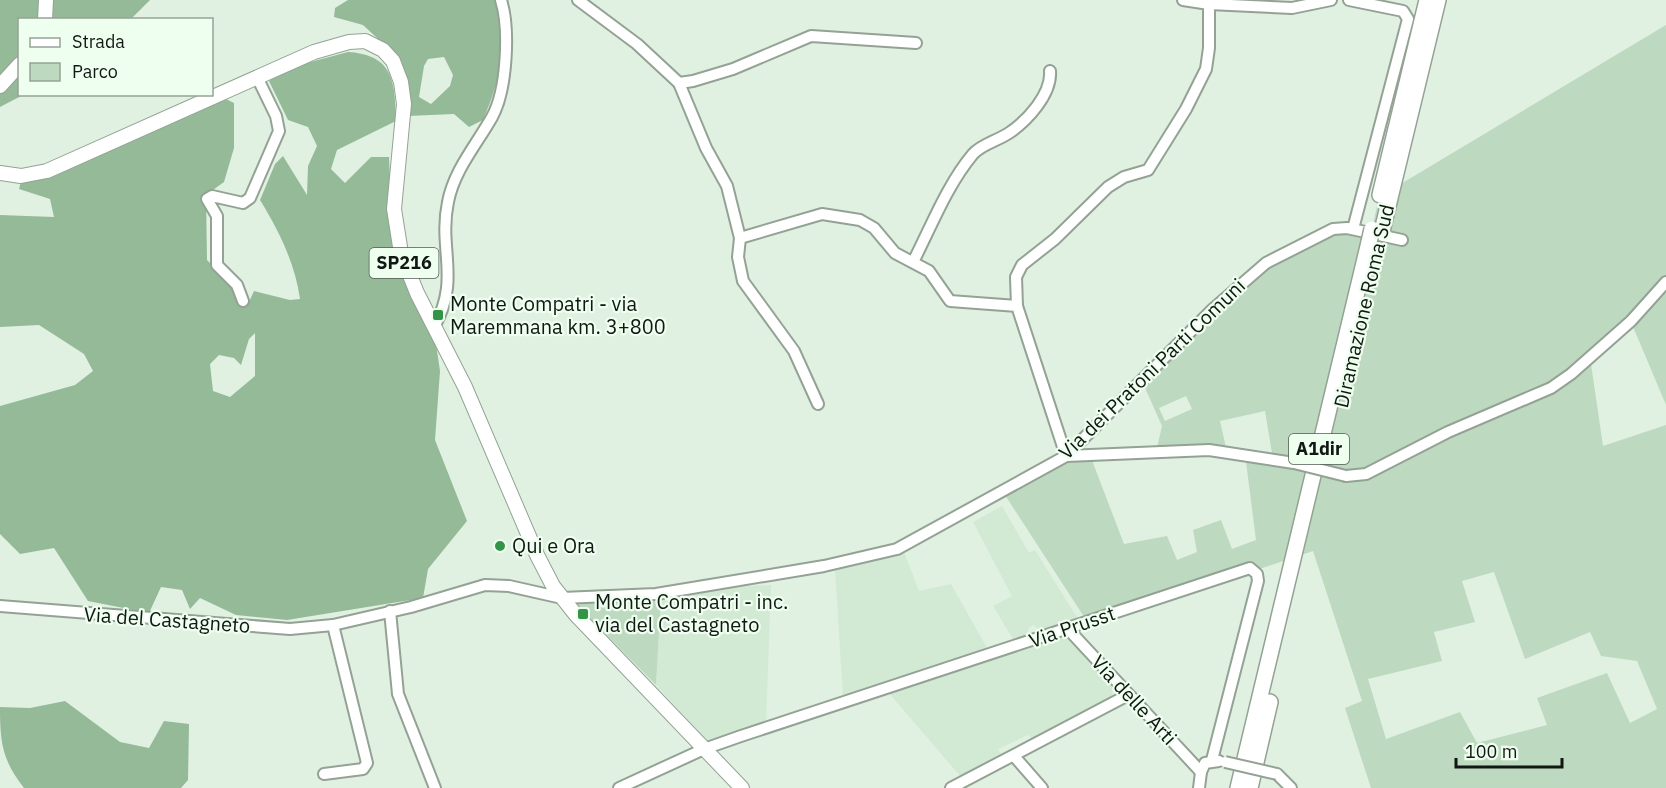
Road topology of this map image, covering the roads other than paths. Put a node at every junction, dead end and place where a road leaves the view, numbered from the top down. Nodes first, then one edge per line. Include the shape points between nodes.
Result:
1 (46, 0) edge
2 (501, 0) edge
3 (578, 0) edge
4 (1182, 0) edge
5 (1331, 0) edge
6 (1349, 0) edge
7 (1427, 0) edge
8 (1438, 0) edge
9 (1209, 4) junction
10 (45, 18) edge
11 (916, 43) dead end
12 (18, 66) edge
13 (1050, 71) dead end
14 (257, 77) junction
15 (679, 83) junction
16 (0, 86) edge
17 (0, 173) edge
18 (1353, 229) junction
19 (1375, 236) junction
20 (740, 238) junction
21 (1402, 240) dead end
22 (913, 262) junction
23 (1666, 282) edge
24 (243, 301) dead end
25 (1017, 306) junction
26 (434, 327) junction
27 (818, 404) dead end
28 (1066, 456) junction
29 (562, 598) junction
30 (0, 606) edge
31 (390, 611) junction
32 (333, 625) junction
33 (1068, 629) junction
34 (1128, 695) junction
35 (704, 749) junction
36 (1014, 756) junction
37 (1212, 760) junction
38 (1200, 772) junction
39 (324, 774) dead end
40 (435, 788) edge
41 (619, 788) edge
42 (742, 788) edge
43 (951, 788) edge
44 (1042, 788) edge
45 (1199, 788) edge
46 (1238, 788) edge
47 (1250, 788) edge
48 (1291, 788) edge

1 - 10 main road
2 - 26 street via 506,32 499,97 450,193 446,226 448,289
3 - 15 street via 637,44
4 - 9 street
5 - 9 street via 1288,8
6 - 18 street via 1403,11 1408,19
7 - 19 highway, Diramazione Roma Sud / A1dir
8 - 19 highway, Diramazione Roma Sud / A1dir
9 - 25 street via 1207,66 1151,166 1146,172 1124,177 1108,187 1022,265 1016,277
11 - 15 street via 812,36 733,69
12 - 16 main road
13 - 22 street via 1048,90 1019,124 972,156
14 - 17 main road, SP216 via 46,171 21,176
14 - 24 street via 279,131 250,198 243,203 212,196 207,199 217,216 217,265 237,285
14 - 26 main road, SP216 via 314,52 355,41 372,44 391,58 400,77 404,104 395,197 397,238
15 - 20 street via 706,148 726,181
18 - 21 street
18 - 28 street, Via dei Pratoni Parti Comuni via 1325,232 1252,273
19 - 46 highway, Diramazione Roma Sud / A1dir
19 - 47 highway, Diramazione Roma Sud / A1dir
20 - 22 street via 818,214 836,214 872,226 893,251
20 - 27 street via 738,257 744,283 797,356
22 - 25 street via 929,271 953,302
23 - 28 street, bridge via 1631,321 1551,388 1448,432 1366,474 1346,476 1294,463 1209,450
25 - 28 street
26 - 29 main road, SP216 via 465,387 537,555
28 - 29 street, Via dei Pratoni Parti Comuni via 907,544 871,556 695,589
29 - 31 street, Via del Castagneto via 509,585 485,585
29 - 35 main road, SP216
30 - 32 street, Via del Castagneto via 290,629
31 - 32 street, Via del Castagneto
31 - 40 street via 398,694
32 - 39 street via 367,763 363,769
33 - 34 street, Via delle Arti
33 - 35 street, Via Prusst
33 - 37 street, Via Prusst via 1238,570 1254,570 1258,581
34 - 36 street
34 - 38 street, Via delle Arti
35 - 41 street, Via Prusst
35 - 42 main road, SP216
36 - 43 street
36 - 44 street
37 - 38 street
37 - 48 street, bridge via 1276,774
38 - 45 street

